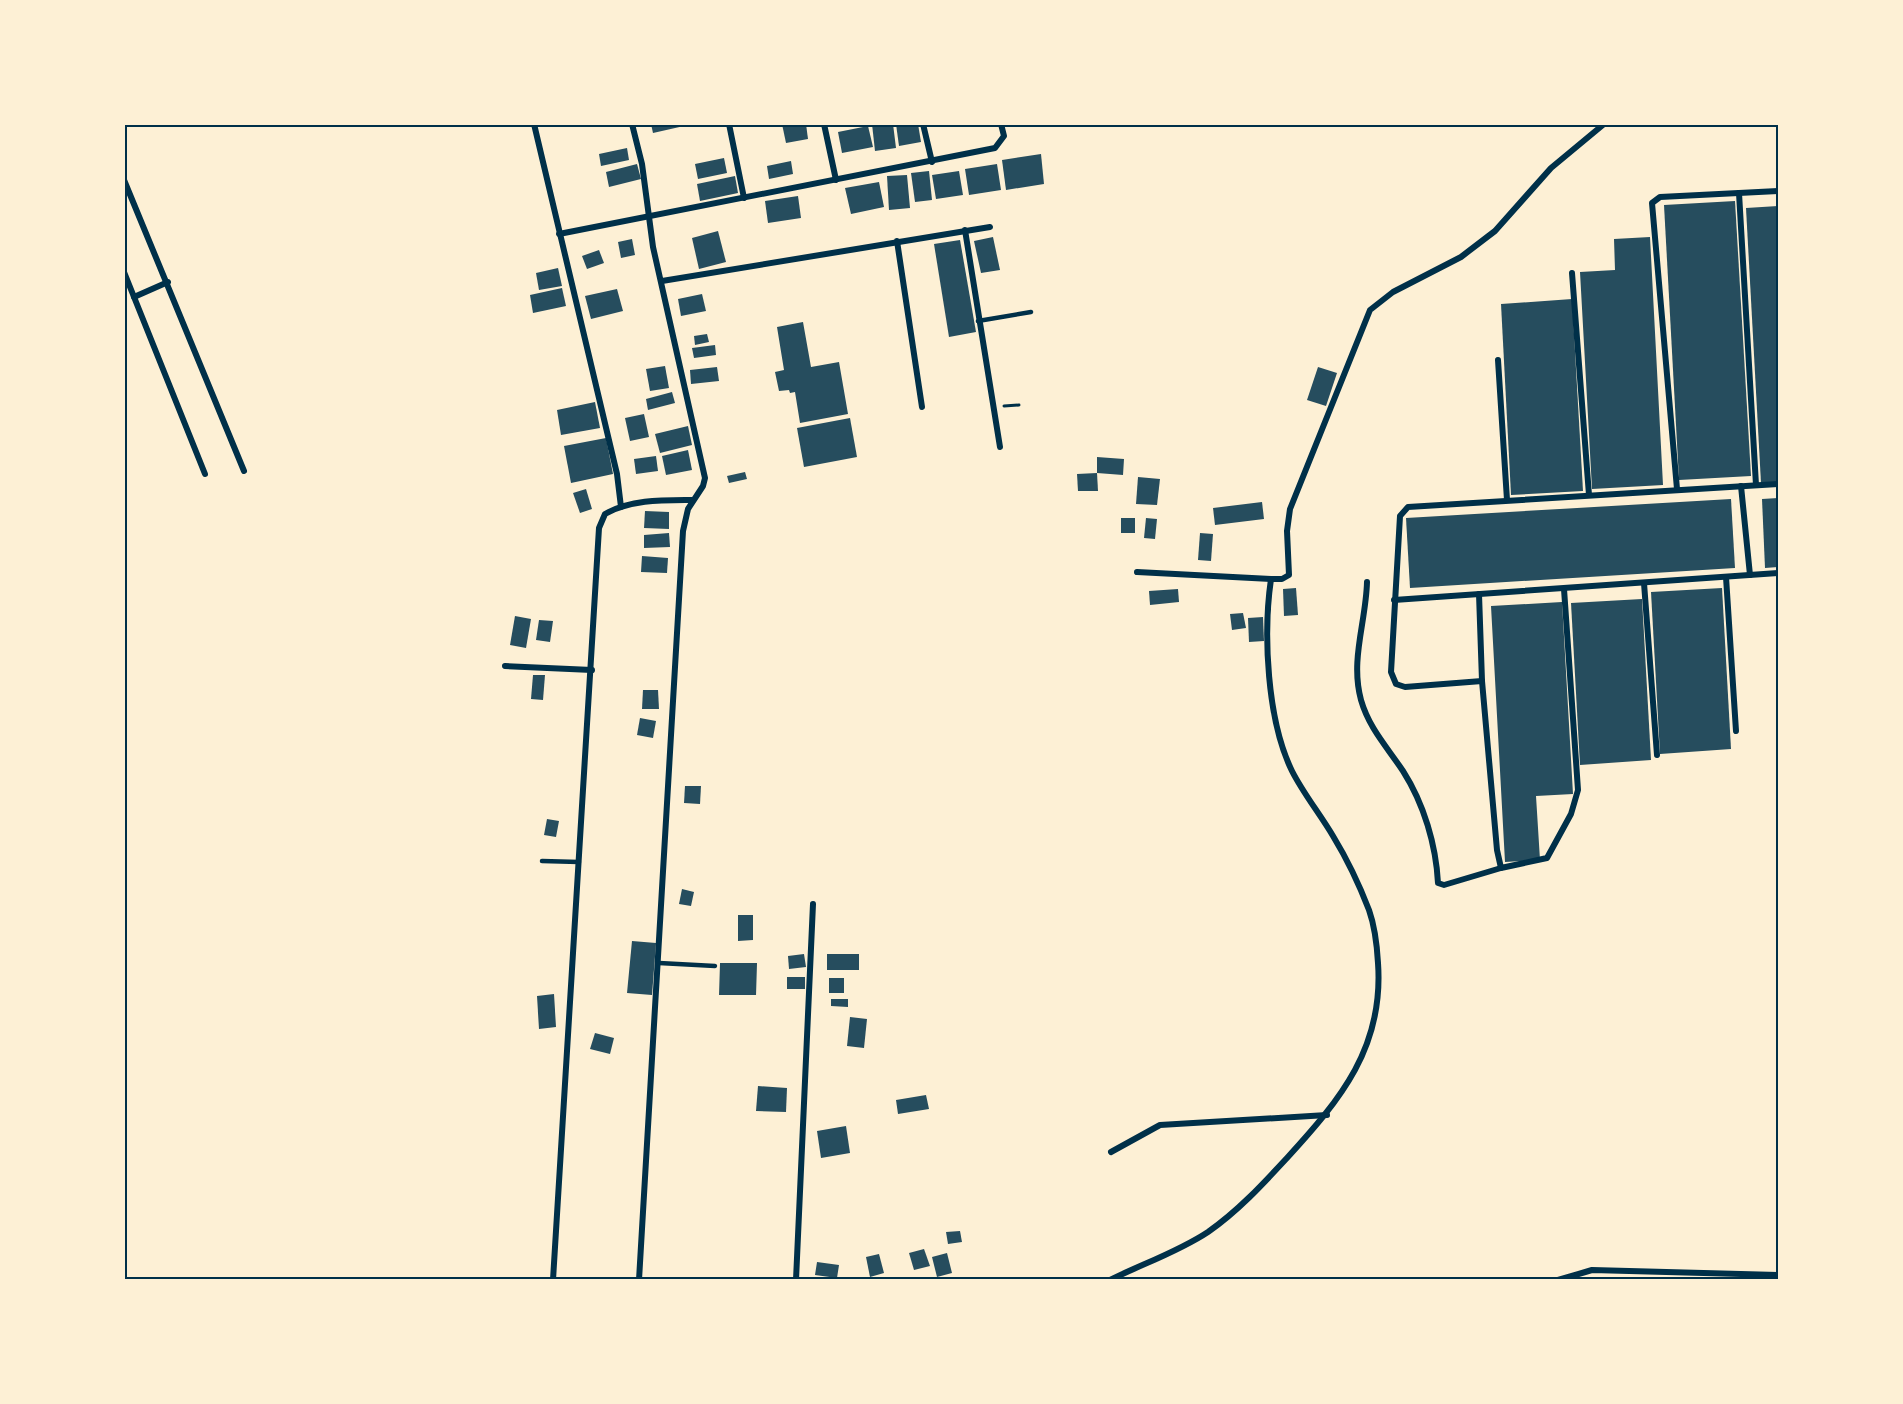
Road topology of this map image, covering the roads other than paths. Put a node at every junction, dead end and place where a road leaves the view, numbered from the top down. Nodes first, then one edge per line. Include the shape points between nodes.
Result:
1 (534, 124) edge
2 (632, 124) edge
3 (729, 124) edge
4 (824, 124) edge
5 (923, 124) edge
6 (1001, 124) edge
7 (1604, 124) edge
8 (932, 162) junction
9 (124, 180) edge
10 (836, 180) junction
11 (1779, 191) edge
12 (1738, 193) junction
13 (744, 198) junction
14 (649, 217) junction
15 (990, 227) dead end
16 (965, 230) junction
17 (559, 234) junction
18 (897, 241) junction
19 (124, 272) edge
20 (1572, 273) dead end
21 (662, 281) junction
22 (168, 282) junction
23 (134, 297) junction
24 (1031, 312) dead end
25 (978, 321) junction
26 (1498, 360) dead end
27 (922, 407) dead end
28 (1000, 447) dead end
29 (244, 471) dead end
30 (205, 474) dead end
31 (1779, 484) edge
32 (1756, 485) junction
33 (1741, 486) junction
34 (1677, 489) junction
35 (1588, 495) junction
36 (692, 500) junction
37 (1507, 500) junction
38 (621, 507) junction
39 (1137, 572) dead end
40 (1779, 573) edge
41 (1750, 576) junction
42 (1726, 577) junction
43 (1271, 579) junction
44 (1367, 582) dead end
45 (1644, 583) junction
46 (1564, 589) junction
47 (1479, 594) junction
48 (1394, 600) junction
49 (505, 666) dead end
50 (592, 670) junction
51 (1482, 681) junction
52 (1736, 730) dead end
53 (1657, 755) dead end
54 (542, 861) dead end
55 (579, 862) junction
56 (1501, 868) junction
57 (813, 904) dead end
58 (659, 963) junction
59 (715, 966) dead end
60 (1327, 1115) junction
61 (1111, 1152) dead end
62 (1779, 1275) edge
63 (552, 1280) edge
64 (639, 1280) edge
65 (796, 1280) edge
66 (1110, 1280) edge
67 (1558, 1280) edge

1 - 17 street
2 - 14 street
3 - 13 street
4 - 10 street
5 - 8 street
6 - 8 street via 1004,136 995,148
7 - 43 street via 1551,168 1495,231 1461,257 1392,292 1370,310 1290,509 1289,575
8 - 10 street
9 - 22 street
10 - 13 street
11 - 12 street
12 - 32 street
12 - 34 street via 1659,197 1652,203
13 - 14 street
14 - 17 street
14 - 21 street
15 - 16 street
16 - 18 street
16 - 25 street
17 - 38 street via 617,474
18 - 21 street
18 - 27 street
19 - 23 street
20 - 35 street
21 - 36 street via 705,478
22 - 23 street
22 - 29 street
23 - 30 street
24 - 25 lane
25 - 28 street
26 - 37 street
31 - 32 street
32 - 33 street
33 - 34 street
33 - 41 street
34 - 35 street
35 - 37 street
36 - 38 street
36 - 58 street via 683,531
37 - 48 street via 1423,504 1402,511
38 - 50 street via 604,514 599,528
39 - 43 street
40 - 41 street
41 - 42 street
42 - 45 street
42 - 52 street
43 - 60 street via 1269,674 1277,733 1293,773 1355,878 1370,912 1376,939 1378,1005 1355,1075
44 - 56 street via 1356,662 1361,698 1373,730 1404,773 1423,814 1436,851 1438,883 1444,885
45 - 46 street
45 - 53 street
46 - 47 street
46 - 56 street via 1578,790 1571,814 1547,858
47 - 48 street
47 - 51 street
48 - 51 street via 1391,672 1396,684 1405,687
49 - 50 street
50 - 55 street
51 - 56 street
54 - 55 lane
55 - 63 street
57 - 65 street
58 - 59 lane
58 - 64 street
60 - 61 street via 1161,1125
60 - 66 street via 1233,1214 1189,1242
62 - 67 street via 1592,1270

